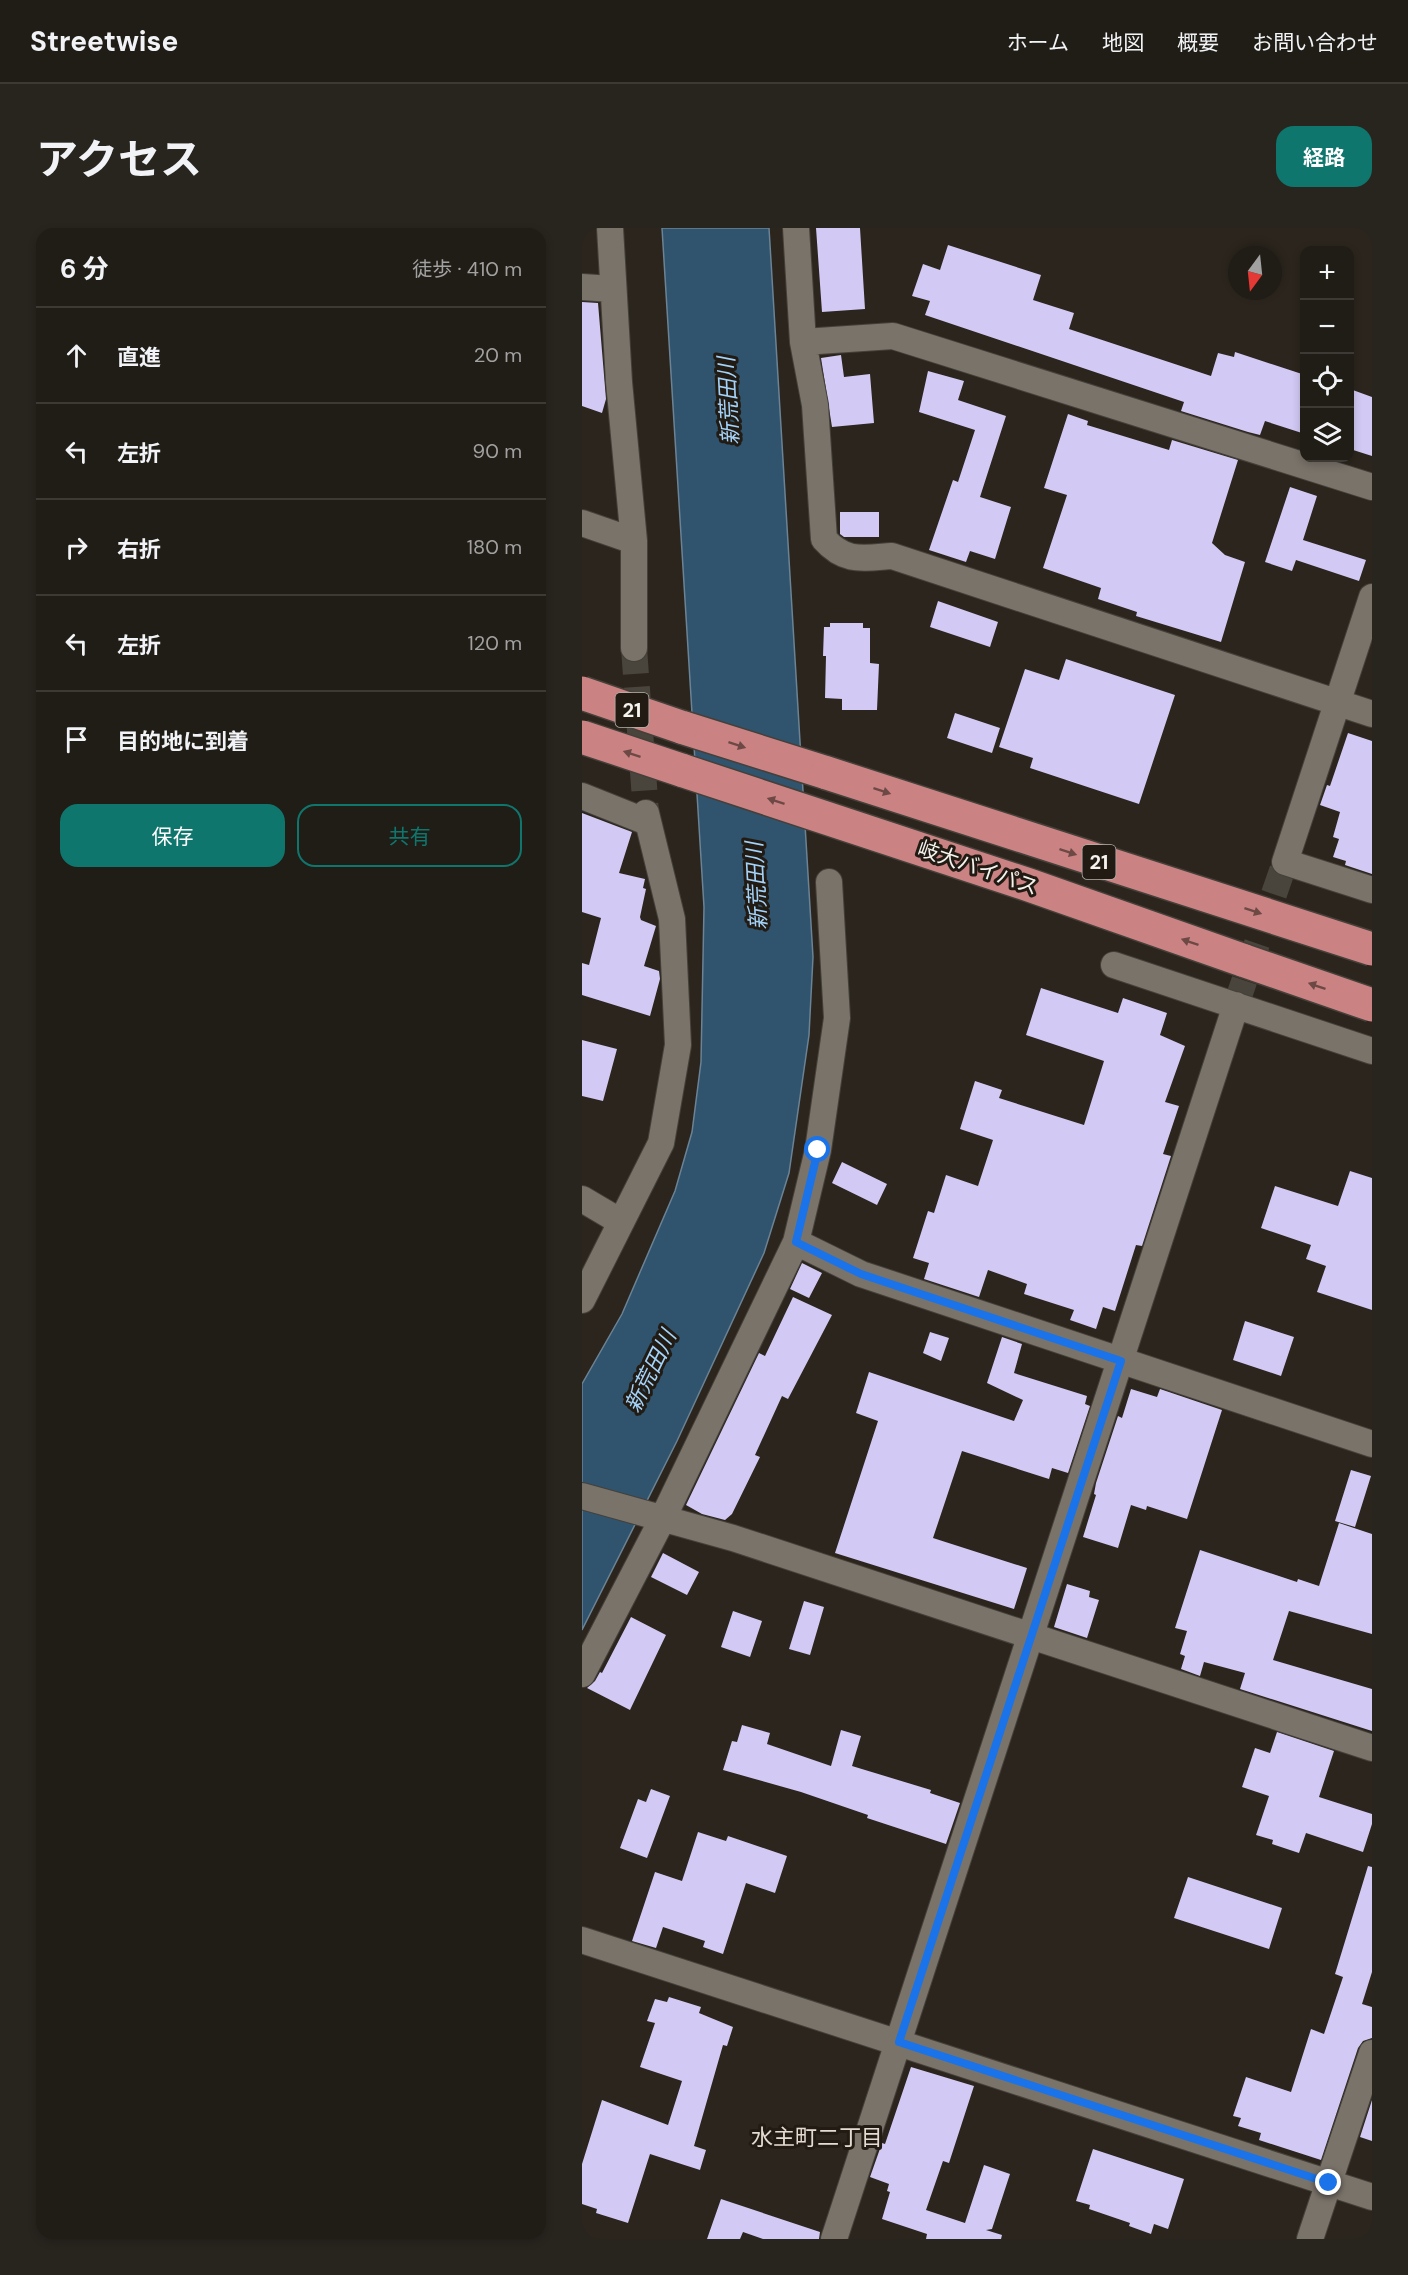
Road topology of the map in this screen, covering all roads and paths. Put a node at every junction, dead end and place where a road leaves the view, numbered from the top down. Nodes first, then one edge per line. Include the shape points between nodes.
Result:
1 (610, 228) edge
2 (796, 228) edge
3 (582, 287) edge
4 (612, 289) junction
5 (803, 342) junction
6 (1372, 487) edge
7 (582, 523) edge
8 (634, 541) junction
9 (1372, 597) edge
10 (634, 648) tunnel mouth
11 (582, 693) edge
12 (1338, 703) junction
13 (1372, 714) edge
14 (582, 737) edge
15 (582, 796) edge
16 (829, 882) dead end
17 (1372, 890) edge
18 (1372, 949) edge
19 (1114, 965) dead end
20 (1236, 1005) junction
21 (1372, 1005) edge
22 (1372, 1051) edge
23 (582, 1199) edge
24 (621, 1222) junction
25 (796, 1242) junction
26 (582, 1300) edge
27 (1121, 1361) junction
28 (1372, 1444) edge
29 (582, 1497) edge
30 (656, 1516) junction
31 (1032, 1636) junction
32 (582, 1674) edge
33 (1372, 1748) edge
34 (582, 1940) edge
35 (899, 2042) junction
36 (1372, 2053) edge
37 (1329, 2183) junction
38 (1372, 2197) edge
39 (834, 2239) edge
40 (1310, 2239) edge

1 - 4 street
2 - 5 street
3 - 4 street
4 - 8 street
5 - 6 street via 892,336
5 - 12 street via 815,405 824,539 836,553 856,558 892,556
7 - 8 street
8 - 10 street
9 - 12 street
11 -> 18 highway, 岐大バイパス / 21, bridge
12 - 13 street
12 - 17 street via 1286,862
21 -> 14 highway, 岐大バイパス / 21, bridge via 1008,878
15 - 24 street via 647,817 672,919 678,1045 661,1143
16 - 25 street via 837,1018 818,1150
19 - 20 street
20 - 22 street
20 - 27 street
23 - 24 street
24 - 26 street
25 - 27 street via 861,1274
25 - 30 street
27 - 28 street
27 - 31 street
29 - 30 street
30 - 31 street
30 - 32 street
31 - 33 street
31 - 35 street
34 - 35 street
35 - 37 street
35 - 39 street
36 - 37 street
37 - 38 street
37 - 40 street

